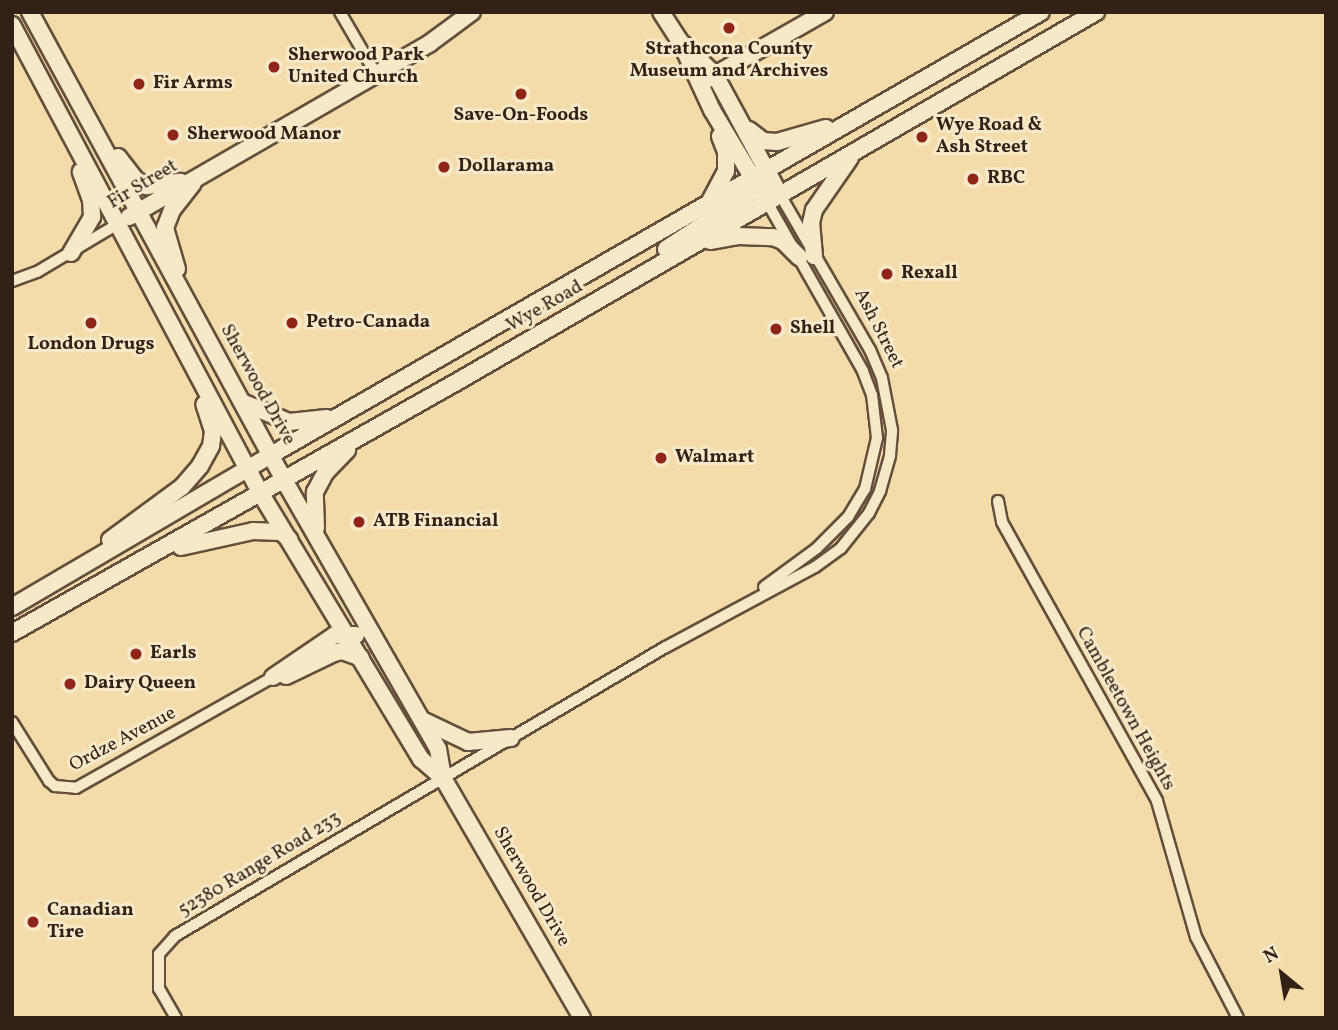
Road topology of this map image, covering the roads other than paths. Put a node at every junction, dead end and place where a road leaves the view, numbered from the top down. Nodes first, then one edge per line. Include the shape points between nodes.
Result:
1 (30, 12) edge
2 (340, 12) edge
3 (472, 12) edge
4 (661, 12) edge
5 (825, 12) edge
6 (1041, 12) edge
7 (1096, 12) edge
8 (12, 25) edge
9 (681, 43) junction
10 (376, 75) junction
11 (715, 75) junction
12 (698, 84) junction
13 (712, 110) junction
14 (59, 114) junction
15 (858, 118) junction
16 (743, 126) junction
17 (95, 129) junction
18 (856, 150) junction
19 (197, 178) junction
20 (759, 178) junction
21 (774, 199) junction
22 (707, 206) junction
23 (138, 212) junction
24 (118, 224) junction
25 (694, 245) junction
26 (71, 253) junction
27 (807, 256) junction
28 (12, 281) edge
29 (618, 289) junction
30 (185, 297) junction
31 (171, 321) junction
32 (241, 401) junction
33 (339, 415) junction
34 (364, 434) junction
35 (271, 455) junction
36 (249, 470) junction
37 (284, 480) junction
38 (261, 494) junction
39 (998, 501) dead end
40 (317, 537) junction
41 (289, 539) junction
42 (157, 553) junction
43 (47, 587) junction
44 (739, 606) junction
45 (12, 607) edge
46 (12, 633) edge
47 (347, 634) junction
48 (361, 658) junction
49 (273, 677) junction
50 (403, 688) junction
51 (422, 719) junction
52 (12, 722) edge
53 (511, 738) junction
54 (443, 778) junction
55 (176, 1018) edge
56 (582, 1018) edge
57 (1238, 1018) edge

1 - 17 main road, Sherwood Drive
2 - 10 street
3 - 10 main road, Fir Street
4 - 9 main road, Ash Street
5 - 11 main road
6 - 15 main road, Wye Road
7 - 18 main road, Wye Road
8 - 14 main road, Sherwood Drive
9 - 11 main road, Ash Street
9 - 12 main road, Ash Street
10 - 19 main road, Fir Street
11 - 12 main road
11 - 16 main road, Ash Street
12 - 13 main road, Ash Street
13 - 20 main road, Ash Street
13 - 22 main road via 726,152 726,171
14 - 24 main road, Sherwood Drive
14 - 26 main road via 93,213
15 - 16 main road via 778,142 763,141
15 - 20 main road, Wye Road
16 - 20 main road, Ash Street
17 - 19 main road via 146,186
17 - 23 main road, Sherwood Drive
18 - 21 main road, Wye Road
18 - 27 main road via 814,210
19 - 23 main road, Fir Street
19 - 30 main road via 172,210 165,228
20 - 21 main road, Ash Street
20 - 22 main road, Wye Road
20 - 29 main road via 625,275
21 - 25 main road, Wye Road
21 - 27 street, Ash Street
22 - 33 main road, Wye Road
23 - 24 main road, Fir Street
23 - 30 main road, Sherwood Drive
24 - 26 street, Fir Street
24 - 31 main road, Sherwood Drive
25 - 27 main road via 760,235 783,241
25 - 29 main road, Wye Road
26 - 28 street, Fir Street
27 - 44 street, Ash Street via 863,371 872,395 877,438 865,489 848,517 817,548
27 - 44 street, Ash Street via 870,350 882,378 892,430 890,455 869,513 841,548 815,567
29 - 34 main road, Wye Road
30 - 32 main road, Sherwood Drive
31 - 36 main road, Sherwood Drive
31 - 43 main road via 212,424 207,456 182,487
32 - 33 main road via 289,422
32 - 35 main road, Sherwood Drive
33 - 35 main road, Wye Road
34 - 37 main road, Wye Road
34 - 40 main road via 334,462 315,492
35 - 36 main road, Wye Road
35 - 37 main road, Sherwood Drive
36 - 38 main road, Sherwood Drive
36 - 43 main road, Wye Road
37 - 38 main road, Wye Road
37 - 40 main road, Sherwood Drive
38 - 41 main road, Sherwood Drive
38 - 42 main road, Wye Road
39 - 57 street, Cambleetown Heights via 1002,522 1157,801 1196,937
40 - 50 main road, Sherwood Drive
41 - 42 main road via 281,532 243,532
41 - 47 main road, Sherwood Drive
42 - 46 main road, Wye Road
43 - 45 main road, Wye Road
44 - 53 street, Ash Street
47 - 48 main road, Sherwood Drive
47 - 49 main road via 335,635
47 - 50 main road via 357,635 387,680
48 - 49 main road via 342,651 292,674
48 - 54 main road, Sherwood Drive via 421,759
49 - 52 street, Ordze Avenue via 76,788 49,781
50 - 51 main road, Sherwood Drive
51 - 53 main road via 468,742
51 - 54 main road, Sherwood Drive via 438,749
53 - 54 street, Ash Street
54 - 55 street, 52380 Range Road 233 via 175,936 159,954 159,989
54 - 56 main road, Sherwood Drive

